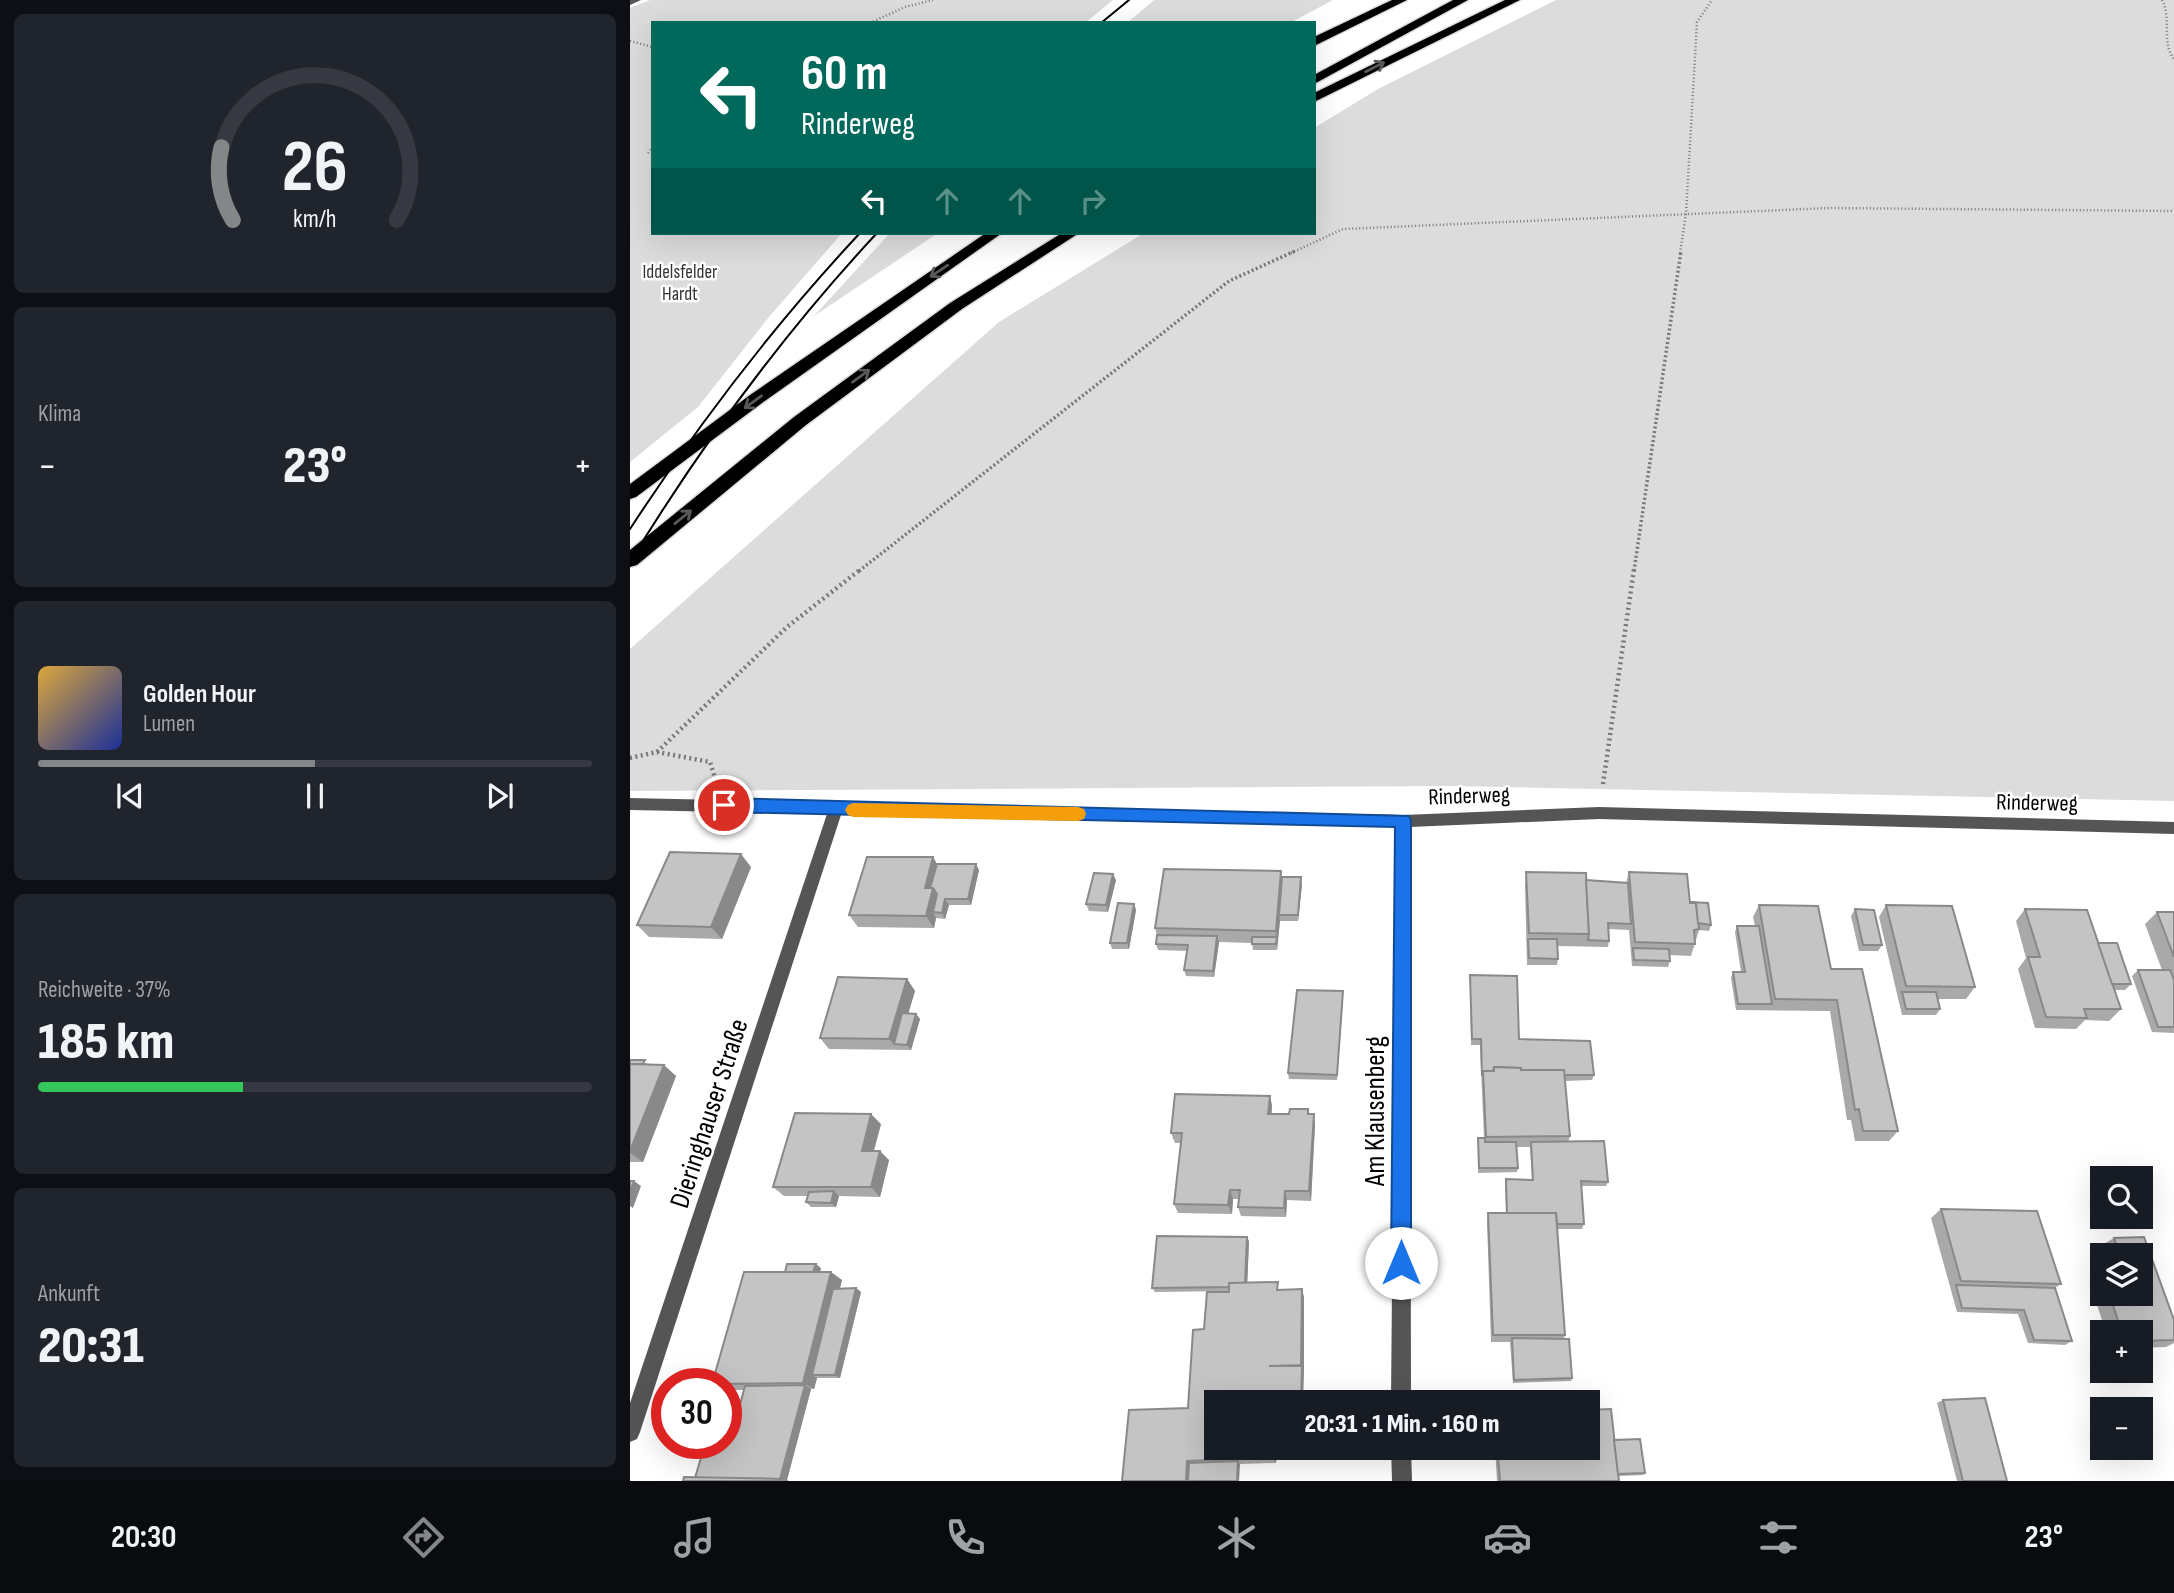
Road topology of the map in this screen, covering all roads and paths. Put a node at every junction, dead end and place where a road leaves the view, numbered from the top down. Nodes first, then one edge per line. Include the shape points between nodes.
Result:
1 (637, 0) edge
2 (933, 0) edge
3 (1383, 0) edge
4 (1401, 0) edge
5 (1462, 0) edge
6 (1514, 0) edge
7 (1712, 0) edge
8 (2162, 0) edge
9 (630, 3) edge
10 (874, 21) edge
11 (1316, 40) edge
12 (1316, 40) edge
13 (630, 41) edge
14 (651, 46) edge
15 (2174, 59) edge
16 (1316, 79) edge
17 (1316, 97) edge
18 (651, 150) edge
19 (648, 153) dead end
20 (2174, 211) edge
21 (1686, 214) junction
22 (992, 235) edge
23 (1069, 235) edge
24 (630, 493) edge
25 (630, 560) edge
26 (657, 752) junction
27 (630, 758) edge
28 (630, 804) edge
29 (724, 805) junction
30 (836, 809) junction
31 (1599, 813) junction
32 (1403, 821) junction
33 (2174, 828) edge
34 (1401, 1390) edge
35 (630, 1433) edge
36 (1401, 1460) edge
37 (1402, 1481) edge

1 - 9 street
2 - 10 path
3 - 11 highway
4 - 12 highway
5 - 16 highway
17 -> 6 highway
7 - 21 path via 1697,22
8 - 15 path via 2167,9 2168,52
13 - 14 path
18 - 19 path
20 - 21 path via 1829,208
21 - 26 path via 1343,229 1229,281 787,627
21 - 31 path
22 -> 24 highway
25 -> 23 highway via 811,412 956,306
26 - 27 path
26 - 29 path via 710,762
28 - 29 street, Rinderweg
29 - 30 street, Rinderweg
30 - 32 street, Rinderweg
30 - 35 street, Dieringhauser Straße
31 - 32 street, Rinderweg
31 - 33 street, Rinderweg
32 - 34 street, Am Klausenberg
36 - 37 street

